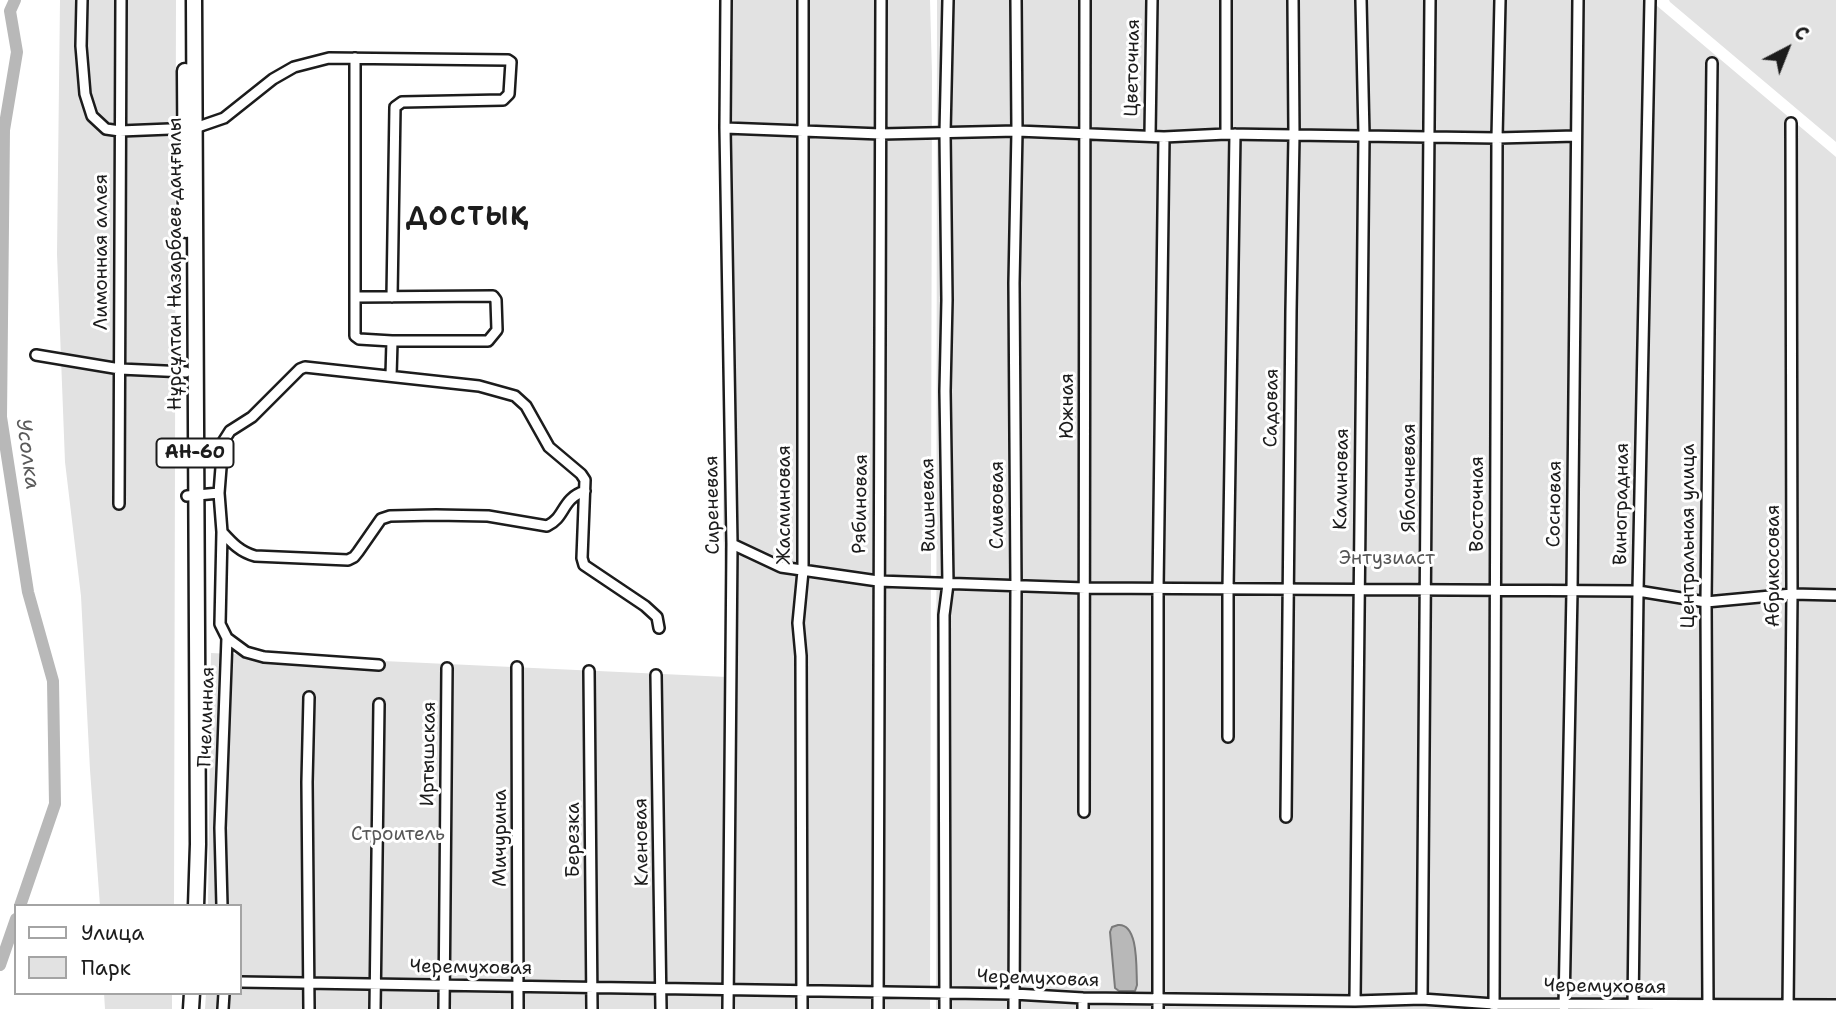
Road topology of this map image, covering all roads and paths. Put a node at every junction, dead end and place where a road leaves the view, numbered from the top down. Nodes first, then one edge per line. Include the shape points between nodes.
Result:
1 (82, 0) edge
2 (121, 0) edge
3 (185, 0) edge
4 (194, 0) edge
5 (726, 0) edge
6 (803, 0) edge
7 (881, 0) edge
8 (948, 0) edge
9 (1016, 0) edge
10 (1085, 0) edge
11 (1152, 0) edge
12 (1226, 0) edge
13 (1293, 0) edge
14 (1362, 0) edge
15 (1430, 0) edge
16 (1500, 0) edge
17 (1578, 0) edge
18 (1650, 0) edge
19 (355, 58) junction
20 (1712, 63) dead end
21 (1791, 123) dead end
22 (725, 128) junction
23 (190, 129) junction
24 (803, 130) junction
25 (120, 131) junction
26 (1017, 131) junction
27 (945, 133) junction
28 (1086, 133) junction
29 (881, 134) junction
30 (1230, 134) junction
31 (1294, 135) junction
32 (1364, 135) junction
33 (1150, 136) junction
34 (1576, 136) junction
35 (1164, 137) junction
36 (1430, 138) junction
37 (1497, 138) junction
38 (355, 297) junction
39 (393, 298) junction
40 (392, 341) junction
41 (36, 355) dead end
42 (120, 369) junction
43 (187, 372) junction
44 (391, 376) junction
45 (585, 491) junction
46 (219, 493) junction
47 (191, 496) junction
48 (119, 504) dead end
49 (222, 532) junction
50 (732, 544) junction
51 (803, 571) junction
52 (878, 581) junction
53 (948, 584) junction
54 (1016, 587) junction
55 (1085, 588) junction
56 (1158, 589) junction
57 (1288, 589) junction
58 (1426, 589) junction
59 (1228, 590) junction
60 (1358, 591) junction
61 (1496, 591) junction
62 (1572, 591) junction
63 (1638, 591) junction
64 (1792, 594) junction
65 (1836, 596) edge
66 (1706, 603) junction
67 (659, 628) dead end
68 (228, 638) junction
69 (379, 665) dead end
70 (517, 667) dead end
71 (447, 668) dead end
72 (589, 671) dead end
73 (656, 675) dead end
74 (309, 697) dead end
75 (379, 704) dead end
76 (1228, 737) dead end
77 (1084, 812) dead end
78 (1286, 817) dead end
79 (187, 904) edge
80 (195, 904) edge
81 (222, 904) edge
82 (242, 982) edge
83 (309, 983) junction
84 (375, 984) junction
85 (443, 986) junction
86 (519, 986) junction
87 (592, 988) junction
88 (728, 989) junction
89 (661, 990) junction
90 (802, 991) junction
91 (878, 993) junction
92 (945, 994) junction
93 (1014, 994) junction
94 (1083, 998) junction
95 (1422, 999) junction
96 (1357, 1001) junction
97 (1158, 1004) edge
98 (1229, 1004) edge
99 (1836, 1005) edge
100 (1494, 1006) edge
101 (1564, 1006) edge
102 (1632, 1007) edge
103 (1708, 1007) edge
104 (1788, 1007) edge
105 (309, 1009) edge
106 (375, 1009) edge
107 (444, 1009) edge
108 (518, 1009) edge
109 (592, 1009) edge
110 (661, 1009) edge
111 (728, 1009) edge
112 (802, 1009) edge
113 (878, 1009) edge
114 (945, 1009) edge
115 (1014, 1009) edge
116 (1083, 1009) edge
117 (1369, 1009) edge

1 - 25 street via 85,94 92,116 106,129
2 - 25 street, Лимонная аллея
3 - 23 main road, Нұрсұлтан Назарбаев даңғылы
4 - 23 main road, Нұрсұлтан Назарбаев даңғылы / АН-60
5 - 22 street, Сиреневая
6 - 24 street, Жасминовая
7 - 29 street, Рябиновая
8 - 27 street, Вишневая
9 - 26 street, Сливовая
10 - 28 street, Южная
11 - 33 street, Цветочная
12 - 30 street
13 - 31 street, Садовая
14 - 32 street, Калиновая
15 - 36 street, Яблочневая
16 - 37 street, Восточная
17 - 34 street, Сосновая
18 - 63 street, Виноградная
19 - 23 street via 329,58 294,67 224,118
19 - 38 street
19 - 39 street via 510,62 509,94 503,100 402,102 395,107
20 - 66 street, Центральная улица
21 - 64 street, Абрикосовая
22 - 24 street
22 - 50 street, Сиреневая
23 - 25 street
23 - 43 main road, Нұрсұлтан Назарбаев даңғылы
23 - 47 main road, Нұрсұлтан Назарбаев даңғылы / АН-60
24 - 29 street
24 - 51 street, Жасминовая
25 - 42 street, Лимонная аллея
26 - 27 street
26 - 28 street
26 - 54 street, Сливовая
27 - 29 street
27 - 53 street, Вишневая
28 - 33 street
28 - 55 street, Южная
29 - 52 street, Рябиновая
30 - 31 street
30 - 35 street
30 - 59 street
31 - 32 street
31 - 57 street, Садовая
32 - 36 street
32 - 60 street, Калиновая
33 - 35 street
34 - 37 street
34 - 62 street, Сосновая
35 - 56 street
36 - 37 street
36 - 58 street, Яблочневая
37 - 61 street, Восточная
38 - 39 street
38 - 40 street via 355,336
39 - 40 street via 493,296 497,330 488,341
40 - 44 street
41 - 42 street
42 - 43 street
42 - 48 street, Лимонная аллея
43 - 47 main road, Нұрсұлтан Назарбаев даңғылы
44 - 45 street via 479,386 515,396 526,406 549,447 581,474
44 - 46 street, Пчелинная via 300,369 252,418 226,436
45 - 49 street via 572,497 547,526 488,516 390,516 381,519 348,560 246,554
45 - 67 street via 584,565 645,606 657,617
46 - 47 street
46 - 49 street, Пчелинная
47 - 79 main road, Нұрсұлтан Назарбаев даңғылы
47 - 80 main road, Нұрсұлтан Назарбаев даңғылы / АН-60 via 198,844
49 - 68 street, Пчелинная via 219,624
50 - 51 street via 781,567
50 - 88 street, Сиреневая
51 - 52 street
51 - 90 street, Жасминовая via 798,623
52 - 53 street
52 - 91 street, Рябиновая
53 - 54 street
53 - 92 street, Вишневая via 944,615
54 - 55 street
54 - 93 street, Сливовая
55 - 56 street
55 - 77 street, Южная
56 - 59 street
56 - 97 street
57 - 59 street
57 - 60 street
57 - 78 street, Садовая
58 - 60 street
58 - 61 street
58 - 95 street, Яблочневая
59 - 76 street
60 - 96 street, Калиновая
61 - 62 street
61 - 100 street, Восточная
62 - 63 street
62 - 101 street, Сосновая
63 - 66 street
63 - 102 street, Виноградная
64 - 65 street
64 - 66 street
64 - 104 street, Абрикосовая
66 - 103 street, Центральная улица
68 - 69 street via 246,652 264,657
68 - 81 street, Пчелинная via 220,828
70 - 86 street, Мичурина
71 - 85 street, Иртышская
72 - 87 street, Березка
73 - 89 street, Кленовая
74 - 83 street
75 - 84 street
82 - 83 street, Черемуховая
83 - 84 street, Черемуховая
83 - 105 street
84 - 85 street, Черемуховая
84 - 106 street
85 - 86 street, Черемуховая
85 - 107 street, Иртышская
86 - 87 street, Черемуховая
86 - 108 street, Мичурина
87 - 89 street, Черемуховая
87 - 109 street, Березка
88 - 89 street, Черемуховая
88 - 90 street, Черемуховая
88 - 111 street, Сиреневая
89 - 110 street, Кленовая
90 - 91 street, Черемуховая
90 - 112 street, Жасминовая
91 - 92 street, Черемуховая
91 - 113 street, Рябиновая
92 - 93 street, Черемуховая
92 - 114 street, Вишневая
93 - 94 street, Черемуховая
93 - 115 street, Сливовая
94 - 97 street, Черемуховая
94 - 116 street
95 - 96 street, Черемуховая
95 - 100 street, Черемуховая
96 - 98 street, Черемуховая
96 - 117 street
97 - 98 street, Черемуховая
99 - 104 street, Черемуховая
100 - 101 street, Черемуховая
101 - 102 street, Черемуховая
102 - 103 street, Черемуховая
103 - 104 street, Черемуховая

